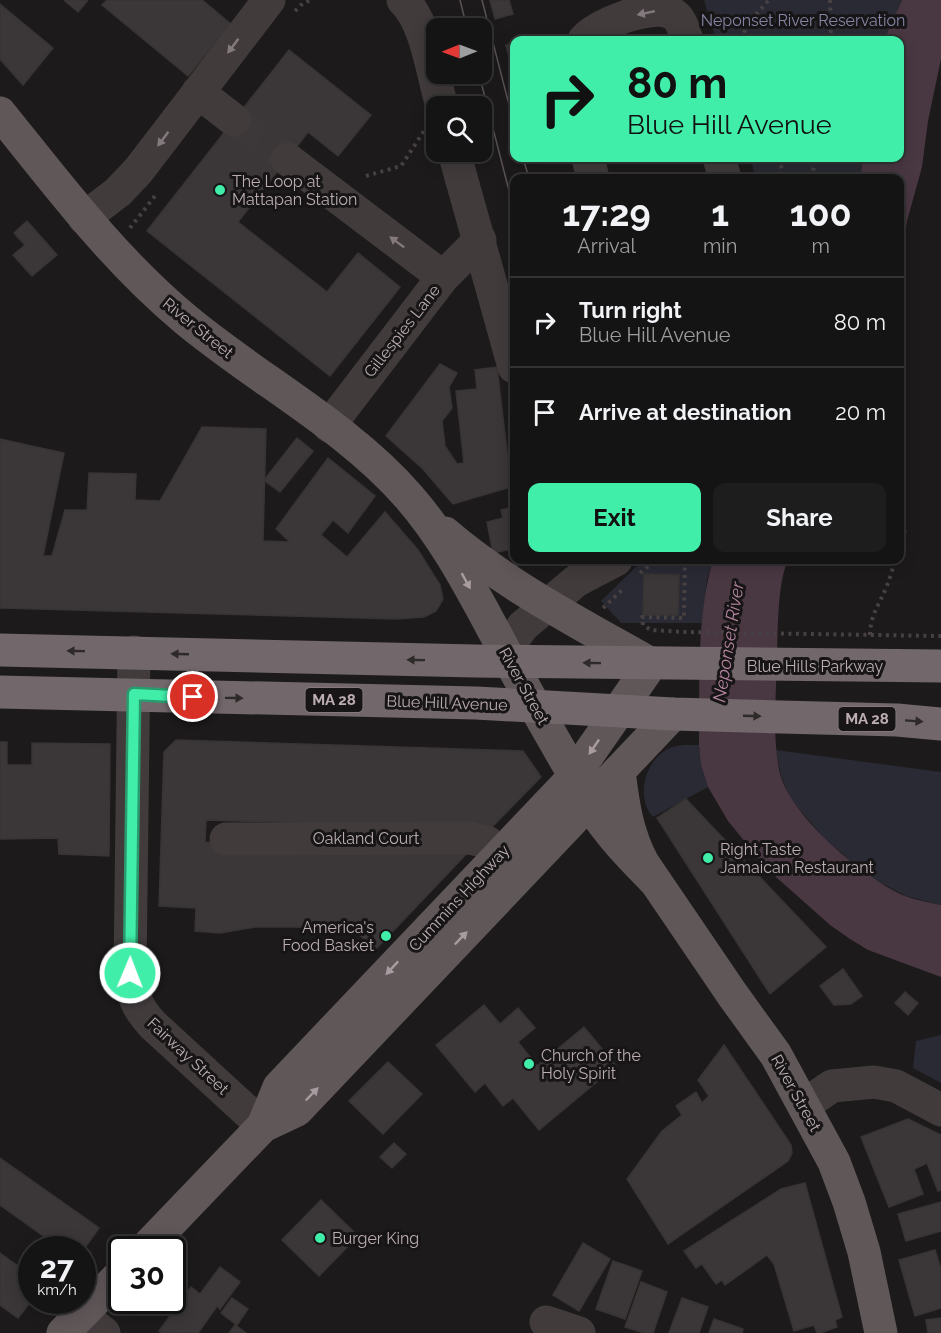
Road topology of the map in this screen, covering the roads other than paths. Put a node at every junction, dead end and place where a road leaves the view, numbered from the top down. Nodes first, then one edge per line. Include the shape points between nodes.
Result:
1 (269, 0) edge
2 (403, 0) edge
3 (588, 36) edge
4 (686, 36) edge
5 (198, 92) junction
6 (430, 96) edge
7 (0, 113) edge
8 (234, 120) tunnel mouth
9 (286, 159) tunnel mouth
10 (457, 162) edge
11 (84, 218) junction
12 (480, 240) junction
13 (443, 277) junction
14 (510, 351) edge
15 (329, 426) junction
16 (423, 514) junction
17 (566, 564) edge
18 (608, 564) edge
19 (549, 604) junction
20 (0, 650) edge
21 (134, 652) junction
22 (510, 662) junction
23 (663, 664) junction
24 (941, 666) edge
25 (0, 692) edge
26 (134, 694) junction
27 (534, 706) junction
28 (619, 711) junction
29 (673, 714) junction
30 (941, 724) edge
31 (619, 771) junction
32 (582, 789) junction
33 (226, 839) dead end
34 (501, 854) junction
35 (654, 880) junction
36 (804, 1105) junction
37 (941, 1110) edge
38 (264, 1126) junction
39 (158, 1236) edge
40 (108, 1292) edge
41 (546, 1322) dead end
42 (83, 1327) edge
43 (579, 1333) edge
44 (881, 1333) edge

1 -> 5 street
2 - 6 street via 421,30
4 -> 3 street via 675,15 658,10 610,22
5 - 8 street
5 -> 11 street via 138,171
7 - 11 main road, River Street
13 -> 9 street
10 - 12 street
11 - 15 main road, River Street via 186,320
12 - 13 street, Gillespies Lane
12 - 14 street
13 - 15 street, Gillespies Lane
15 - 16 main road, River Street via 377,465
16 - 19 main road, River Street via 493,569
16 -> 22 main road, River Street via 453,559
17 - 19 street via 564,581
18 - 19 street via 576,581
19 - 22 street via 516,633 509,650
19 - 23 main road, River Street
21 -> 20 highway
22 -> 21 highway
21 - 26 street, Fairway Street
23 -> 22 highway, Blue Hills Parkway
22 - 27 main road, River Street
23 - 24 highway, Blue Hills Parkway
23 - 28 main road, Cummins Highway
25 - 26 highway, Blue Hill Avenue / MA 28
26 -> 27 highway, Blue Hill Avenue / MA 28
26 - 38 street, Fairway Street via 130,973 134,998 153,1025
27 - 28 highway, MA 28
27 - 32 main road, River Street
28 - 29 highway, MA 28
28 -> 32 main road, Cummins Highway
29 -> 30 highway, MA 28
29 - 31 main road, Cummins Highway
31 - 32 main road, Cummins Highway
31 - 35 main road, River Street via 627,825
32 - 34 main road, Cummins Highway
32 - 35 main road, River Street via 616,840
38 -> 32 main road, Cummins Highway via 297,1110
33 - 34 street, Oakland Court via 469,838 487,842
34 -> 38 main road, Cummins Highway via 279,1087
35 - 36 main road, River Street via 776,1055
36 - 37 street via 832,1086 874,1082 896,1086
36 - 44 main road, River Street via 834,1162 849,1202
38 - 39 main road, Cummins Highway
40 - 42 main road
41 - 43 street

